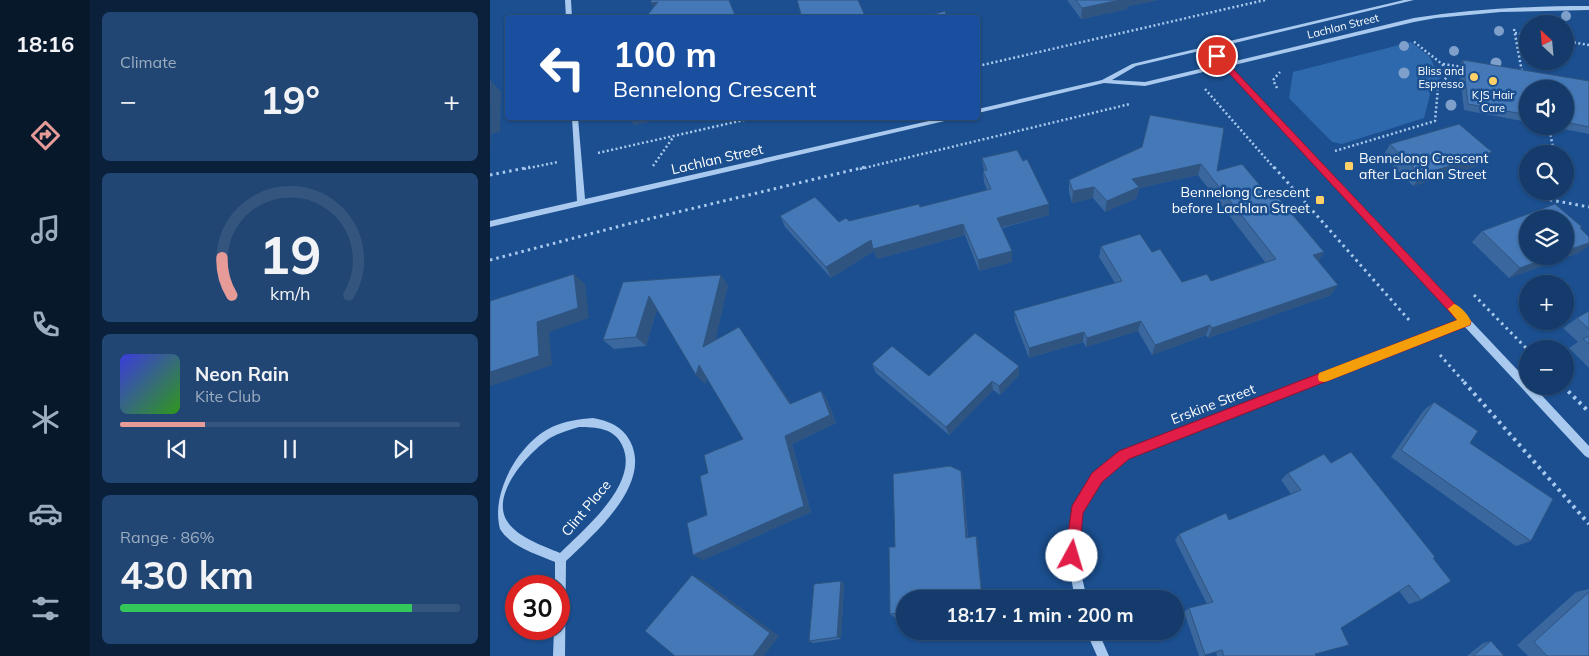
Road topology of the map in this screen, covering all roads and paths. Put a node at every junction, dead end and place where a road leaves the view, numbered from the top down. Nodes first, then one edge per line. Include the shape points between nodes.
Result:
1 (568, 0) edge
2 (1265, 0) edge
3 (1411, 0) edge
4 (1589, 8) edge
5 (570, 15) edge
6 (1512, 24) dead end
7 (1515, 33) junction
8 (1519, 34) edge
9 (1411, 39) dead end
10 (1574, 42) edge
11 (1589, 45) edge
12 (1209, 47) junction
13 (1442, 64) junction
14 (980, 66) edge
15 (1226, 66) junction
16 (1469, 68) edge
17 (1522, 75) edge
18 (1104, 81) junction
19 (1203, 86) dead end
20 (1136, 102) dead end
21 (980, 111) edge
22 (575, 120) edge
23 (744, 120) edge
24 (940, 120) edge
25 (674, 136) junction
26 (1334, 152) dead end
27 (578, 158) junction
28 (651, 168) dead end
29 (490, 175) edge
30 (1551, 200) edge
31 (581, 203) junction
32 (1589, 207) edge
33 (490, 224) edge
34 (490, 260) edge
35 (1466, 321) junction
36 (1424, 337) junction
37 (1572, 395) edge
38 (1589, 412) edge
39 (1589, 453) edge
40 (1589, 524) edge
41 (561, 559) junction
42 (1079, 590) edge
43 (1096, 640) edge
44 (559, 656) edge
45 (1102, 656) edge

1 - 5 street
2 - 14 path
3 - 12 street, Lachlan Street
4 - 15 street, Lachlan Street via 1444,15
6 - 7 path
7 - 8 path
7 - 17 path
9 - 13 path
10 - 11 path
12 - 15 street
12 - 18 street, Lachlan Street via 1134,66
13 - 16 path
13 - 26 path via 1450,73 1438,88 1435,121
15 - 18 street, Lachlan Street via 1146,84
15 - 35 street
18 - 21 street, Lachlan Street
19 - 36 path
20 - 34 path
22 - 27 street
23 - 25 path
24 - 31 street, Lachlan Street
25 - 27 path
25 - 28 path
27 - 29 path
27 - 31 street
30 - 32 path
31 - 33 street, Lachlan Street
35 - 36 street, Erskine Street
35 - 39 street
36 - 40 path
36 - 42 street, Erskine Street via 1124,455 1097,477 1077,511 1072,556
37 - 38 path
41 - 41 street, Clint Place via 517,539 503,526 497,507 501,486 514,464 532,445 555,431 579,423 600,423 618,430 628,444 631,462 625,484 611,506
41 - 44 street
43 - 45 street

